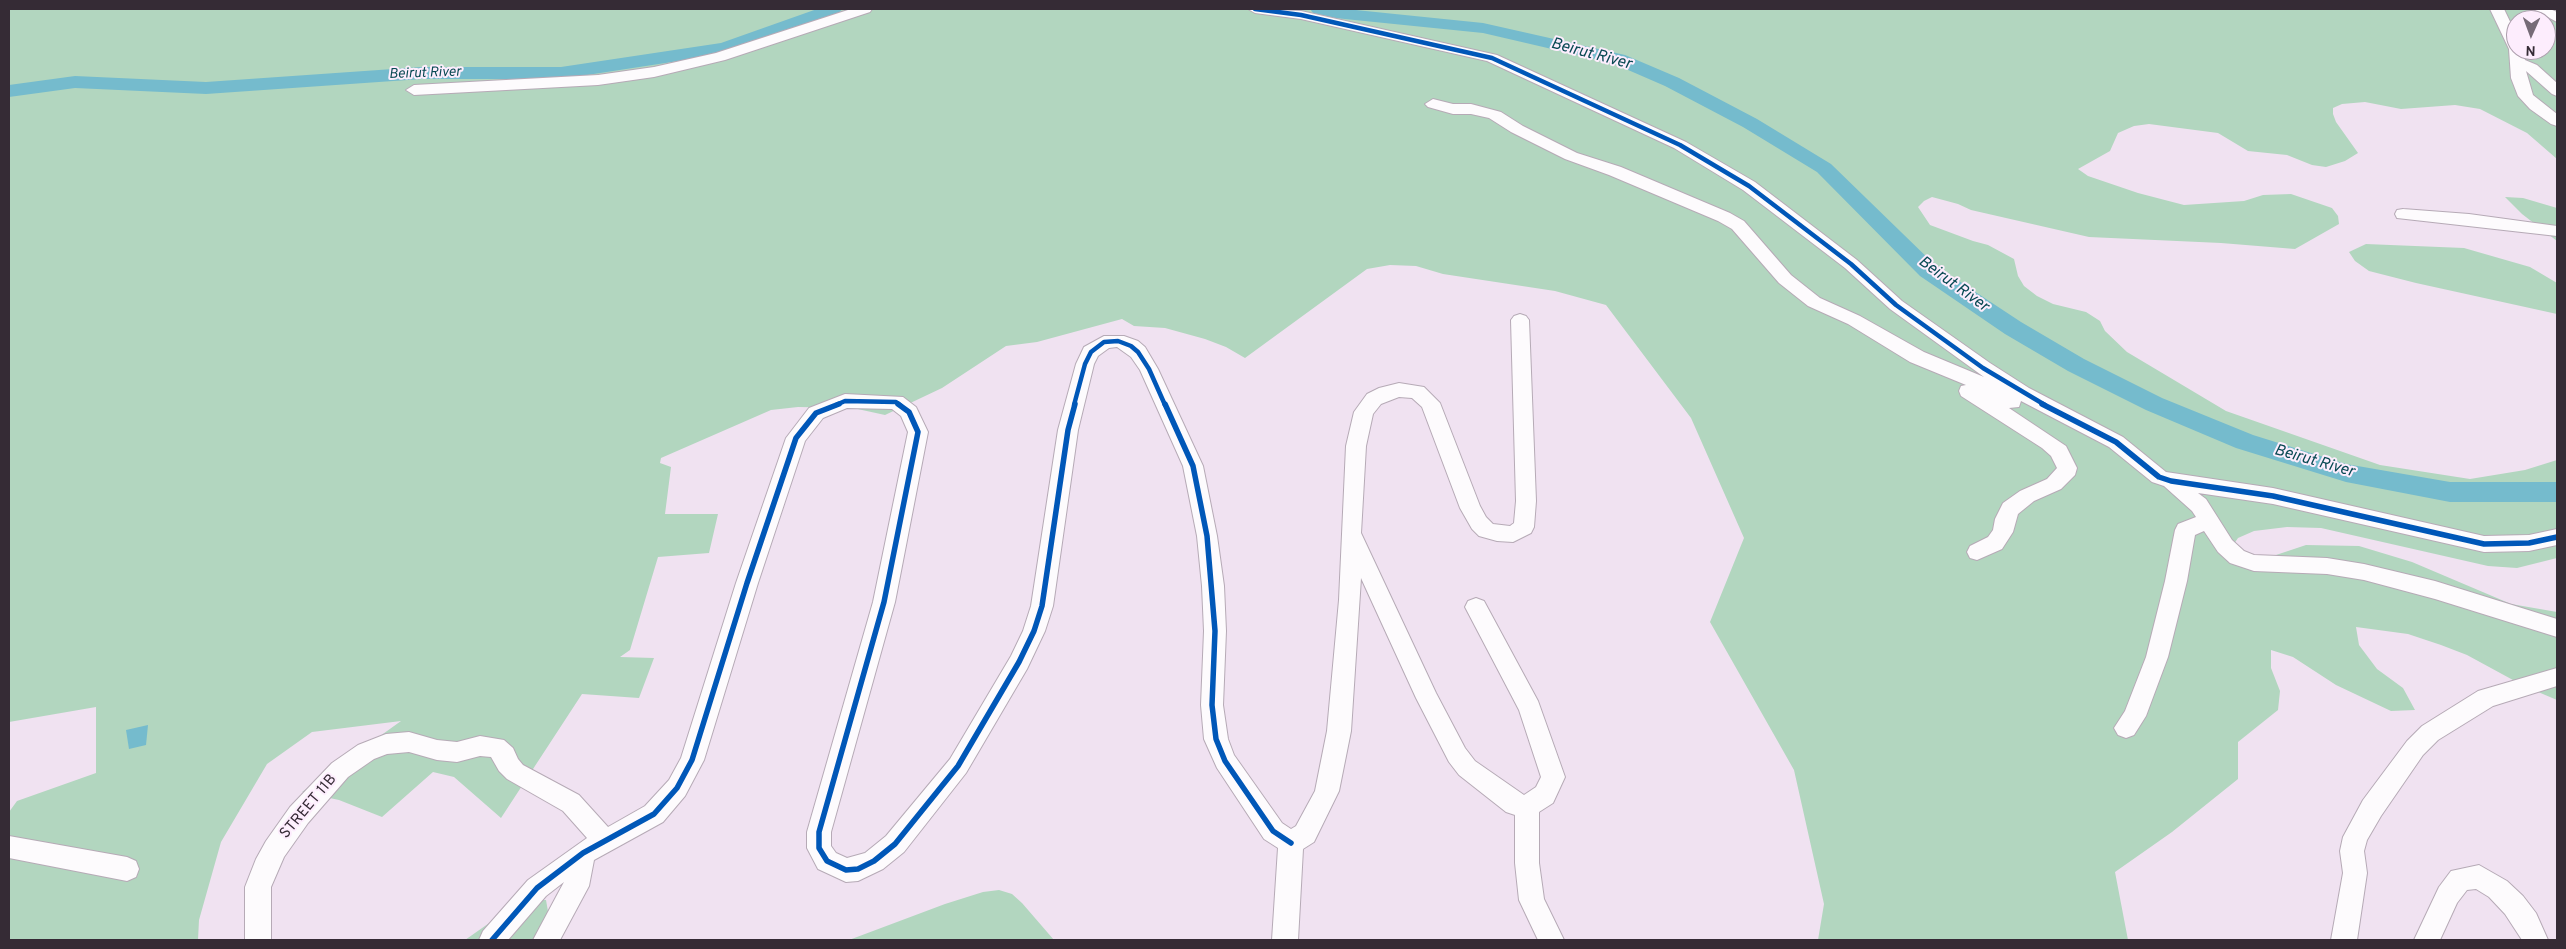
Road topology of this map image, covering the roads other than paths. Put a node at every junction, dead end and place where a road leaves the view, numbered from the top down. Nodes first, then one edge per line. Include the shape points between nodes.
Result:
1 (865, 9) edge
2 (1255, 9) edge
3 (2497, 9) edge
4 (2540, 9) edge
5 (2557, 18) edge
6 (2506, 29) edge
7 (2518, 60) edge
8 (2523, 60) edge
9 (414, 90) dead end
10 (2557, 91) edge
11 (1433, 104) dead end
12 (2557, 121) edge
13 (2403, 214) dead end
14 (2557, 231) edge
15 (1520, 320) dead end
16 (1951, 371) junction
17 (2130, 454) junction
18 (2171, 481) junction
19 (2209, 520) junction
20 (1351, 533) junction
21 (2557, 537) edge
22 (1977, 552) dead end
23 (1476, 607) dead end
24 (2557, 628) edge
25 (2557, 677) edge
26 (2126, 728) dead end
27 (1527, 807) junction
28 (604, 840) junction
29 (1291, 843) junction
30 (9, 847) edge
31 (583, 853) junction
32 (127, 869) dead end
33 (258, 940) edge
34 (492, 940) edge
35 (546, 940) edge
36 (1284, 940) edge
37 (1551, 940) edge
38 (2344, 940) edge
39 (2426, 940) edge
40 (2536, 940) edge

1 - 9 street via 720,57 654,72 598,80
2 - 17 street via 1301,15 1492,58 1666,138 1748,186 1851,264 1896,305 1983,368 2022,393 2116,442
3 - 6 street
4 - 5 street
7 - 12 street via 2519,78 2526,96 2534,106
8 - 10 street
11 - 16 street via 1495,115 1571,156 1624,174 1724,217 1738,225 1801,294 1918,357
13 - 14 street
15 - 20 street via 1524,527 1512,534 1497,534 1479,523 1470,508 1430,403 1417,392 1399,390 1374,398 1364,412 1356,446
16 - 17 street via 2083,436
16 - 22 street via 1964,388 2054,447 2067,468 2065,475 2054,484 2027,496 2010,509 2003,532 1995,543
17 - 18 street via 2159,477
18 - 19 street via 2199,505
18 - 21 street via 2273,496 2484,544 2530,543
19 - 24 street via 2236,557 2254,564 2279,562 2364,572
19 - 26 street via 2185,530 2176,581 2156,657 2135,716
20 - 27 street via 1457,756 1467,768 1514,804
20 - 29 street via 1344,676 1332,771 1315,817 1305,834
23 - 27 street via 1530,708 1553,777 1546,795
25 - 38 street via 2486,698 2430,734 2415,748 2355,837 2352,851 2355,873
27 - 37 street via 1527,863 1532,900
28 - 29 street via 654,814 677,788 692,760 796,438 816,413 832,404 859,400 896,402 909,412 918,432 884,602 819,832 819,848 827,861 846,870 874,861 895,844 958,766 1015,670 1034,631 1042,606 1068,430 1085,364 1091,352 1104,342 1118,341 1138,352 1193,466 1208,536 1214,586 1212,705 1216,739 1225,761 1273,831
28 - 31 street
28 - 33 street, STREET 11B via 572,803 515,772 496,747 480,746 457,752 409,742 386,744 366,752 340,770 299,815 275,848 258,887
29 - 36 street
30 - 32 street
31 - 34 street via 537,888
31 - 35 street via 576,886
39 - 40 street via 2448,895 2460,879 2479,877 2514,905

